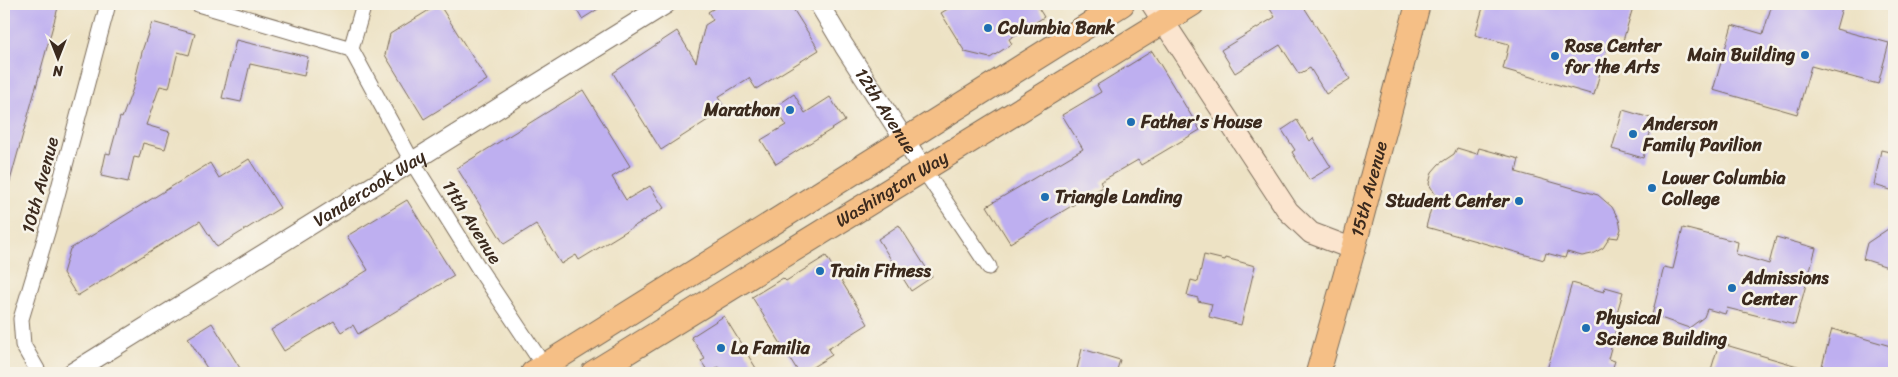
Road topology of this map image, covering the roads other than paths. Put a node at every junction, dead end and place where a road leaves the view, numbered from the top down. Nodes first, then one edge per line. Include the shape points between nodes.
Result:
1 (108, 4) edge
2 (198, 4) edge
3 (364, 4) edge
4 (666, 4) edge
5 (819, 4) edge
6 (1122, 4) edge
7 (1192, 4) edge
8 (1418, 4) edge
9 (1158, 13) edge
10 (351, 49) junction
11 (905, 140) junction
12 (412, 162) junction
13 (924, 170) junction
14 (1353, 249) junction
15 (989, 267) dead end
16 (542, 371) edge
17 (39, 373) edge
18 (72, 373) edge
19 (593, 373) edge
20 (1318, 373) edge

1 - 17 street, 10th Avenue via 21,319 23,345
2 - 10 street
3 - 10 street
4 - 12 street, Vandercook Way
5 - 11 street, 12th Avenue
6 - 11 main road, Washington Way
7 - 9 main road, Washington Way
8 - 14 main road, 15th Avenue
9 - 13 main road, Washington Way
9 - 14 main road via 1288,211 1312,233
10 - 12 street, 11th Avenue
11 - 13 street, 12th Avenue
11 - 16 main road, Washington Way
12 - 16 street, 11th Avenue
12 - 18 street, Vandercook Way
13 - 15 street, 12th Avenue
13 - 19 main road, Washington Way
14 - 20 main road, 15th Avenue

